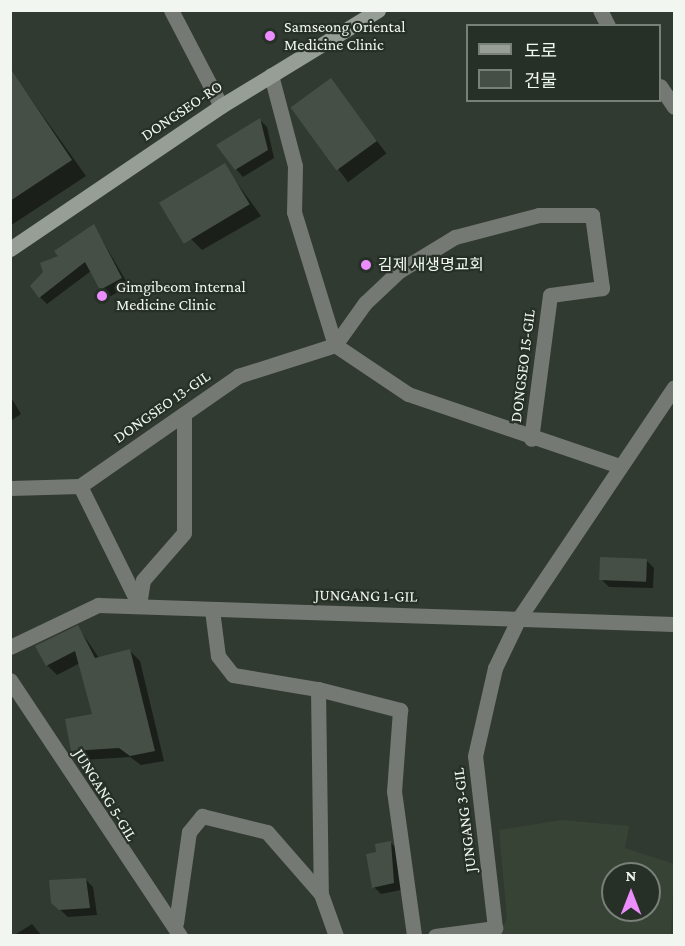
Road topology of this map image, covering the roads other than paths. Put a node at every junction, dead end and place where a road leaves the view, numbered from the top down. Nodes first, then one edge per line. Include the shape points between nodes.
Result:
1 (171, 10) edge
2 (378, 10) edge
3 (600, 10) edge
4 (607, 24) edge
5 (271, 75) junction
6 (661, 87) edge
7 (221, 106) junction
8 (675, 107) edge
9 (10, 249) edge
10 (335, 345) junction
11 (675, 387) edge
12 (184, 414) junction
13 (531, 439) junction
14 (619, 466) junction
15 (80, 486) junction
16 (10, 488) edge
17 (139, 604) junction
18 (213, 610) junction
19 (519, 618) junction
20 (675, 624) edge
21 (10, 647) edge
22 (10, 680) edge
23 (318, 689) junction
24 (321, 894) junction
25 (178, 929) edge
26 (336, 936) edge
27 (414, 936) edge
28 (435, 936) edge

1 - 7 street
2 - 5 main road, DONGSEO-RO
3 - 4 street
5 - 7 main road, DONGSEO-RO
5 - 10 street via 295,166 294,212
6 - 8 street
7 - 9 main road, DONGSEO-RO
10 - 12 street, DONGSEO 13-GIL via 238,376
10 - 13 street, DONGSEO 15-GIL via 408,394
10 - 13 street, DONGSEO 15-GIL via 365,303 399,271 455,237 539,215 592,215 602,288 550,295
11 - 14 street
12 - 15 street, DONGSEO 13-GIL
12 - 17 street via 184,533 143,579
13 - 14 street, DONGSEO 15-GIL
14 - 19 street
15 - 16 street
15 - 17 street
17 - 18 street, JUNGANG 1-GIL
17 - 21 street, JUNGANG 1-GIL via 98,605
18 - 19 street, JUNGANG 1-GIL
18 - 23 street via 218,656 233,675
19 - 20 street, JUNGANG 1-GIL
19 - 28 street, JUNGANG 3-GIL via 495,668 475,756 495,928
22 - 25 street, JUNGANG 5-GIL via 133,873
23 - 24 street
23 - 27 street via 400,710 394,791
24 - 25 street, JUNGANG 5-GIL via 267,832 202,816 189,832
24 - 26 street

